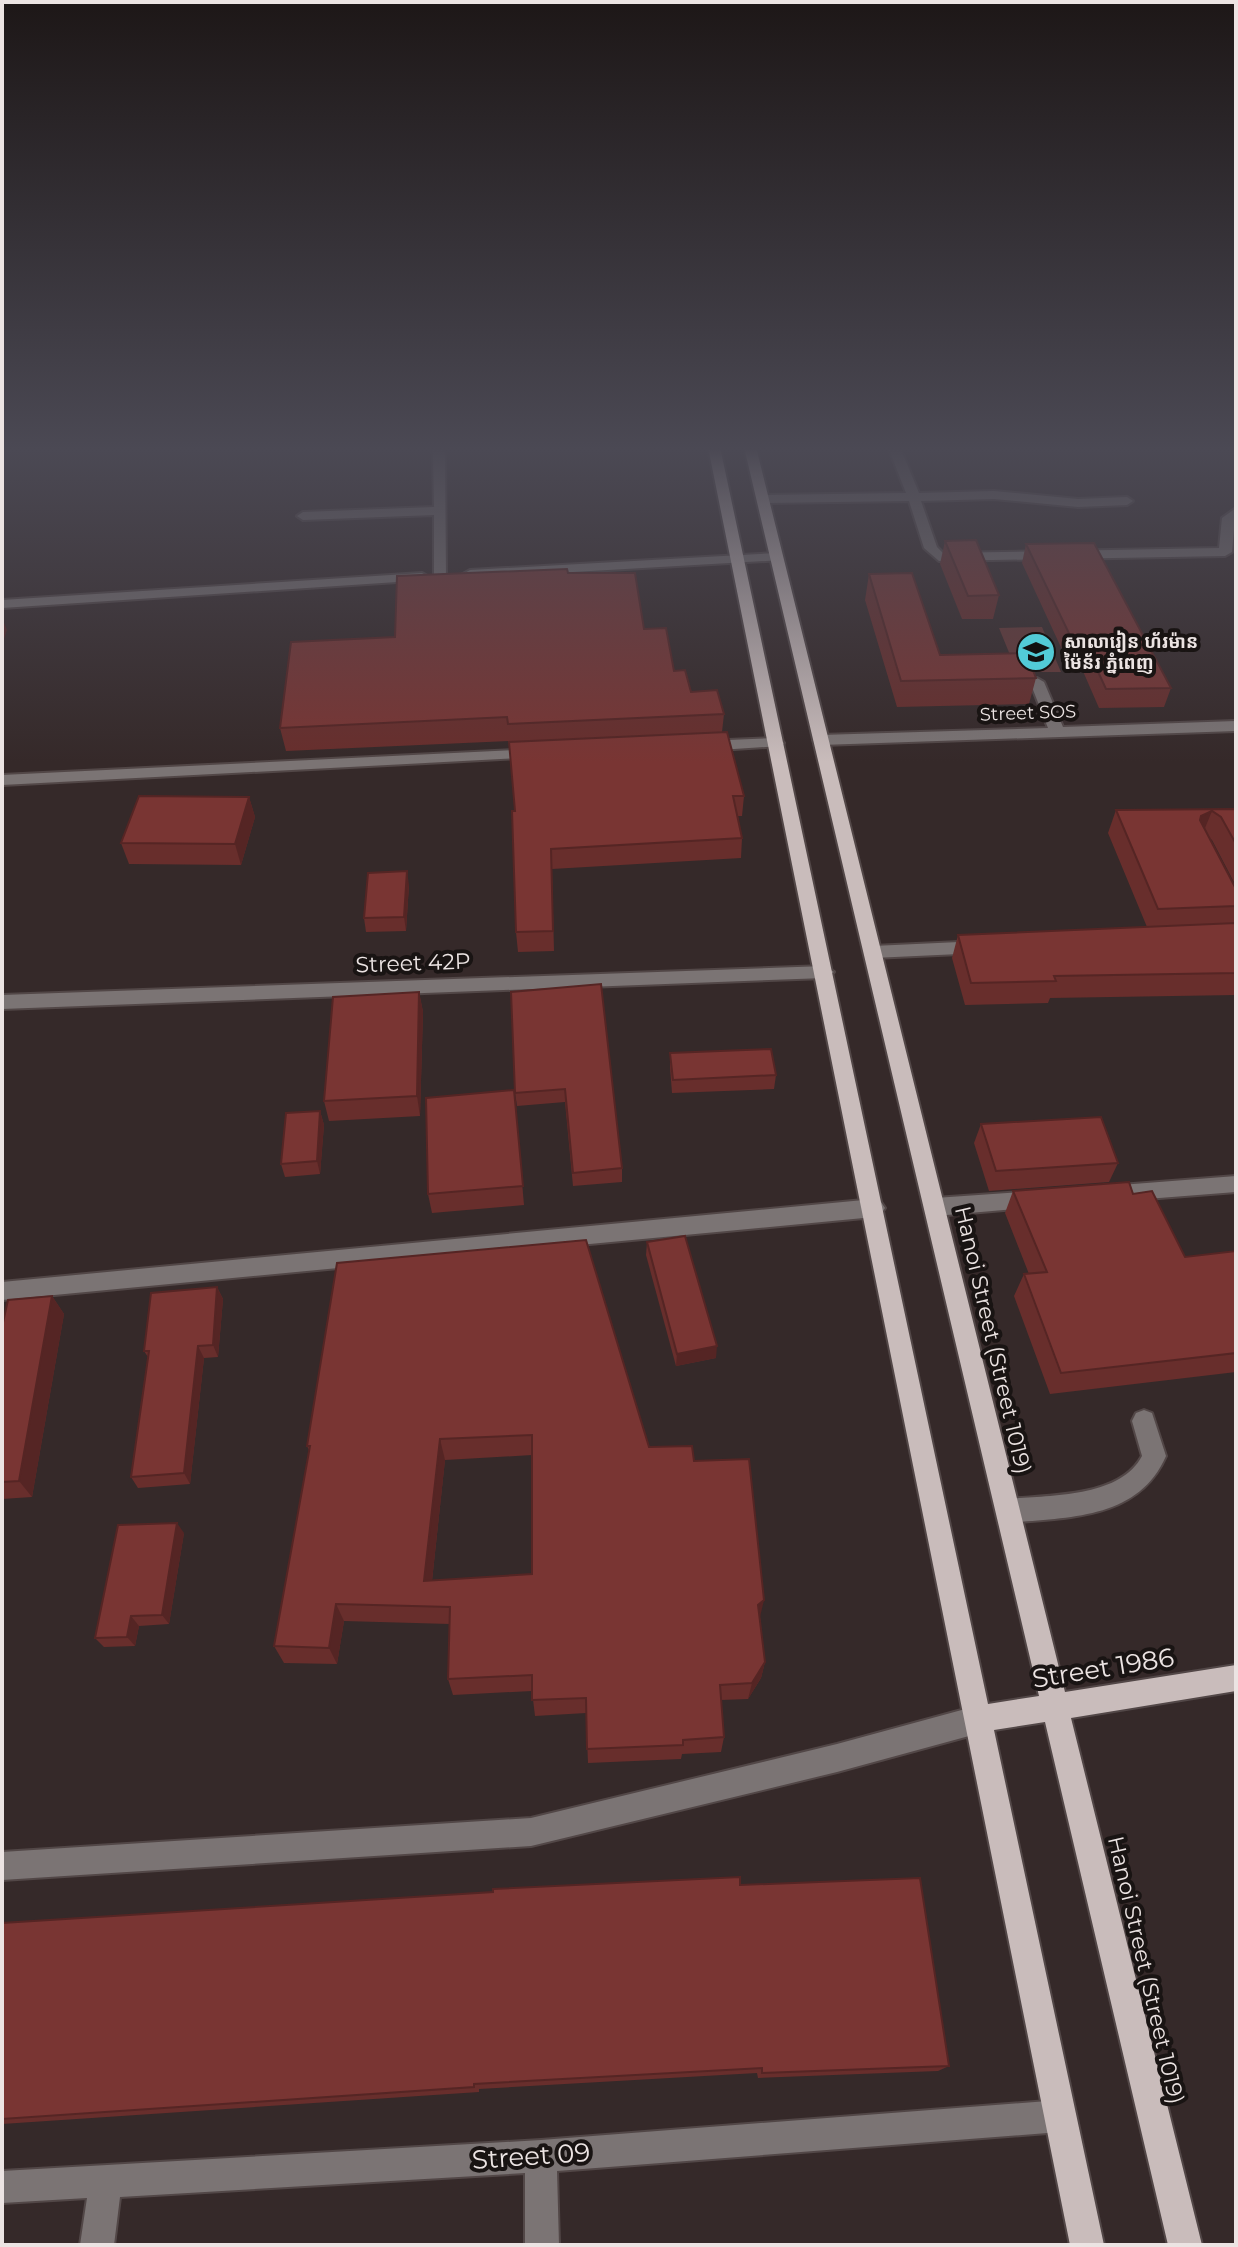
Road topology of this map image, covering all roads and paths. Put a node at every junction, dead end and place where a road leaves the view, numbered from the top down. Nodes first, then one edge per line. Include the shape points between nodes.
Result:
1 (441, 552) edge
2 (738, 552) edge
3 (776, 552) edge
4 (934, 552) edge
5 (1225, 552) edge
6 (739, 557) junction
7 (777, 557) junction
8 (441, 575) junction
9 (2, 604) edge
10 (1037, 682) dead end
11 (1236, 726) edge
12 (1057, 732) junction
13 (821, 740) junction
14 (776, 743) junction
15 (681, 747) edge
16 (555, 753) edge
17 (2, 780) edge
18 (1000, 947) edge
19 (873, 952) junction
20 (825, 972) junction
21 (2, 1002) edge
22 (1236, 1184) edge
23 (1093, 1195) edge
24 (1062, 1197) edge
25 (935, 1207) junction
26 (874, 1208) junction
27 (2, 1291) edge
28 (1144, 1421) dead end
29 (1008, 1511) junction
30 (1236, 1678) edge
31 (1057, 1705) junction
32 (980, 1719) junction
33 (2, 1866) edge
34 (1060, 2116) junction
35 (541, 2156) junction
36 (106, 2181) junction
37 (2, 2187) edge
38 (97, 2245) edge
39 (542, 2245) edge
40 (1087, 2245) edge
41 (1185, 2245) edge

1 - 8 street
2 - 6 main road
3 - 7 main road, Hanoi Street (Street 1019)
4 - 5 street via 939,557
6 - 7 street
6 - 8 street
6 - 14 main road
7 - 13 main road, Hanoi Street (Street 1019)
8 - 9 street
10 - 12 street
11 - 12 street, Street SOS
12 - 13 street, Street SOS
13 - 19 main road, Hanoi Street (Street 1019)
14 - 15 street
14 - 20 main road
16 - 17 street
18 - 19 street
19 - 25 main road, Hanoi Street (Street 1019)
20 - 21 street, Street 42P
20 - 26 main road
22 - 23 street
24 - 25 street
25 - 29 main road, Hanoi Street (Street 1019)
26 - 27 street
26 - 32 main road
28 - 29 street via 1154,1456 1148,1469 1123,1489 1097,1502
29 - 31 main road, Hanoi Street (Street 1019)
30 - 31 main road, Street 1986
31 - 32 main road, Street 1986
31 - 41 main road, Hanoi Street (Street 1019)
32 - 33 street via 531,1832
32 - 34 main road
34 - 35 street, Street 09
34 - 40 main road
35 - 36 street, Street 09
35 - 39 street
36 - 37 street, Street 09
36 - 38 street

